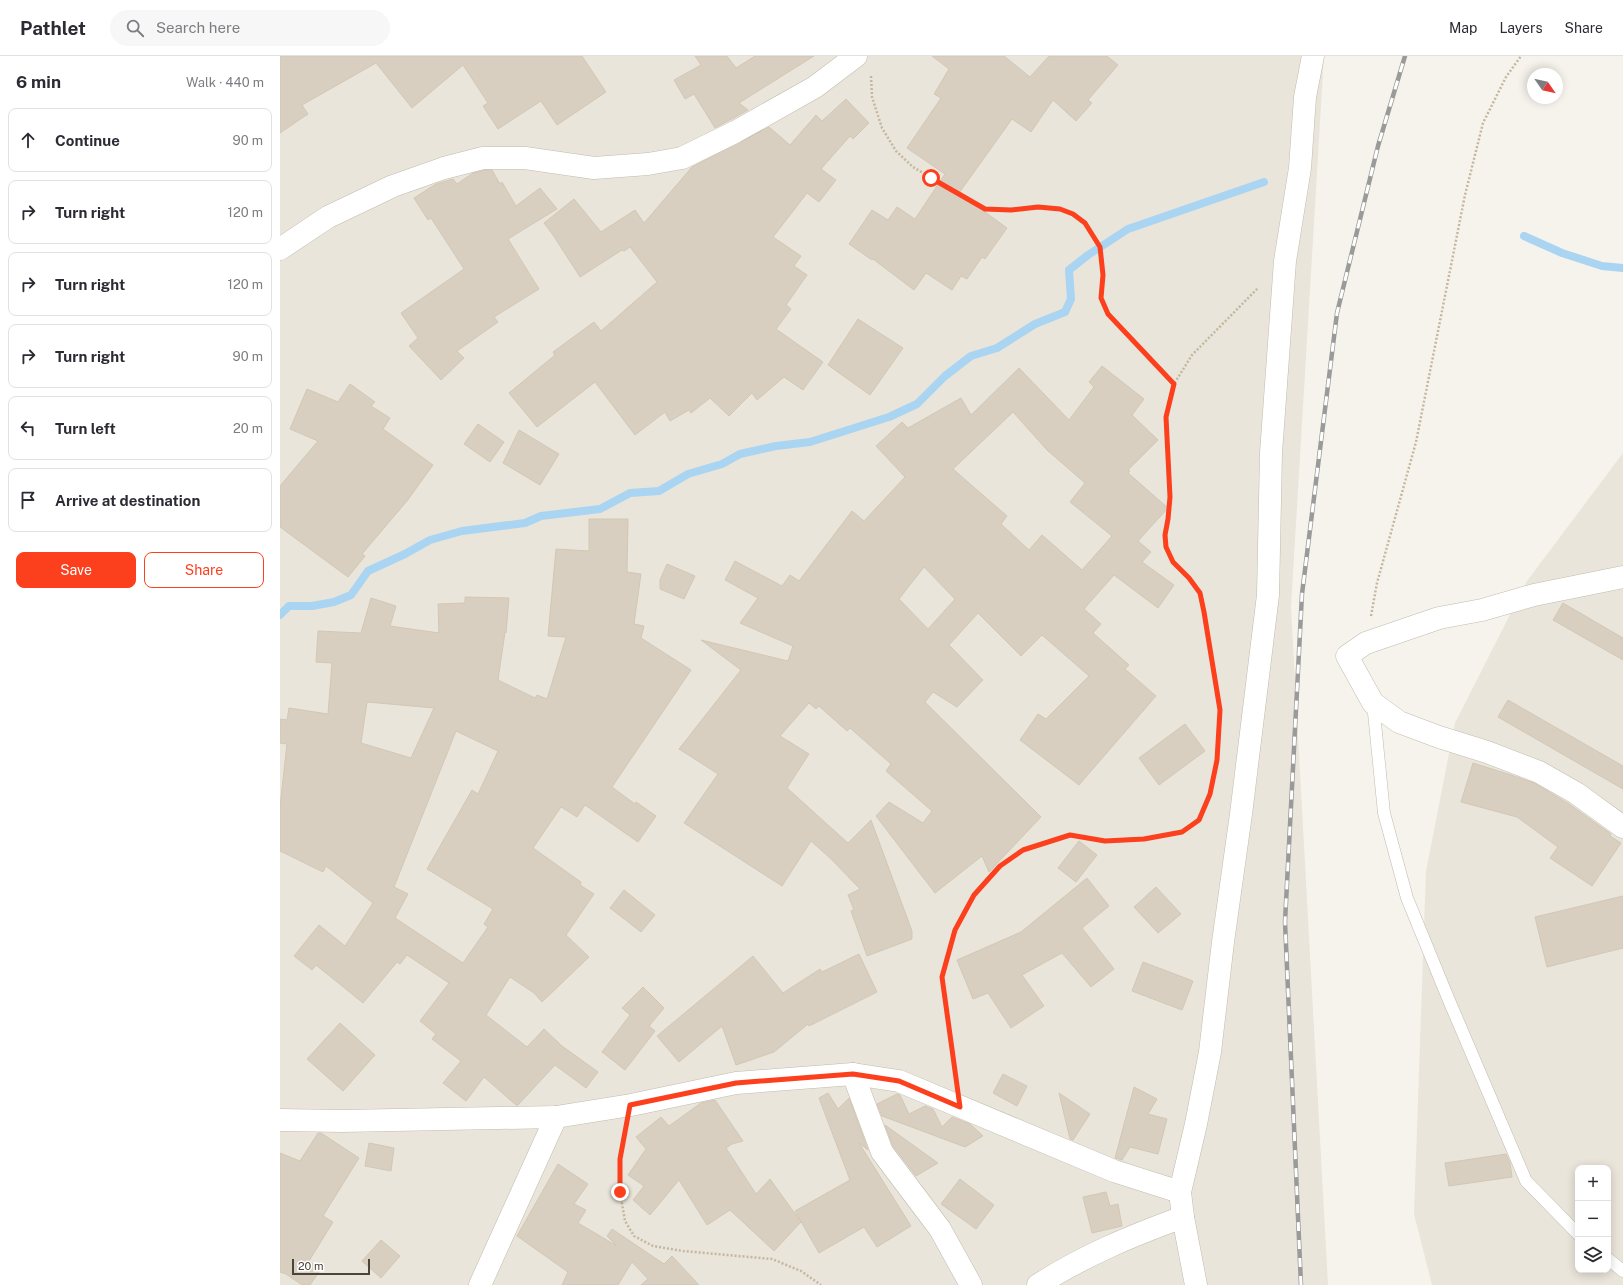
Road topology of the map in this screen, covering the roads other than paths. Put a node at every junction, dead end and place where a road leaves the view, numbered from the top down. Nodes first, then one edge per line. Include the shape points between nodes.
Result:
1 (1313, 56) edge
2 (863, 63) edge
3 (280, 249) edge
4 (1623, 577) edge
5 (1373, 704) junction
6 (1623, 827) edge
7 (853, 1074) junction
8 (556, 1117) junction
9 (280, 1120) edge
10 (1180, 1192) junction
11 (1183, 1217) junction
12 (1575, 1231) edge
13 (1611, 1261) edge
14 (1623, 1271) edge
15 (480, 1285) edge
16 (970, 1285) edge
17 (1038, 1285) edge
18 (1196, 1285) edge

1 - 10 street via 1305,97 1300,168 1285,261 1271,453 1268,595 1210,1052
2 - 3 street via 682,158 648,164 594,168 525,158 483,158 444,168 393,186 328,217
4 - 5 street via 1439,618 1366,643 1346,656
5 - 6 street via 1399,722 1539,772 1576,793
5 - 12 lane via 1384,813 1407,898 1526,1181
7 - 8 street via 736,1083
7 - 10 street via 899,1081 1114,1171
7 - 16 street via 882,1152 940,1229
8 - 9 street
8 - 15 street
10 - 11 street
11 - 17 street via 1124,1239 1066,1267
11 - 18 street
13 - 14 lane

